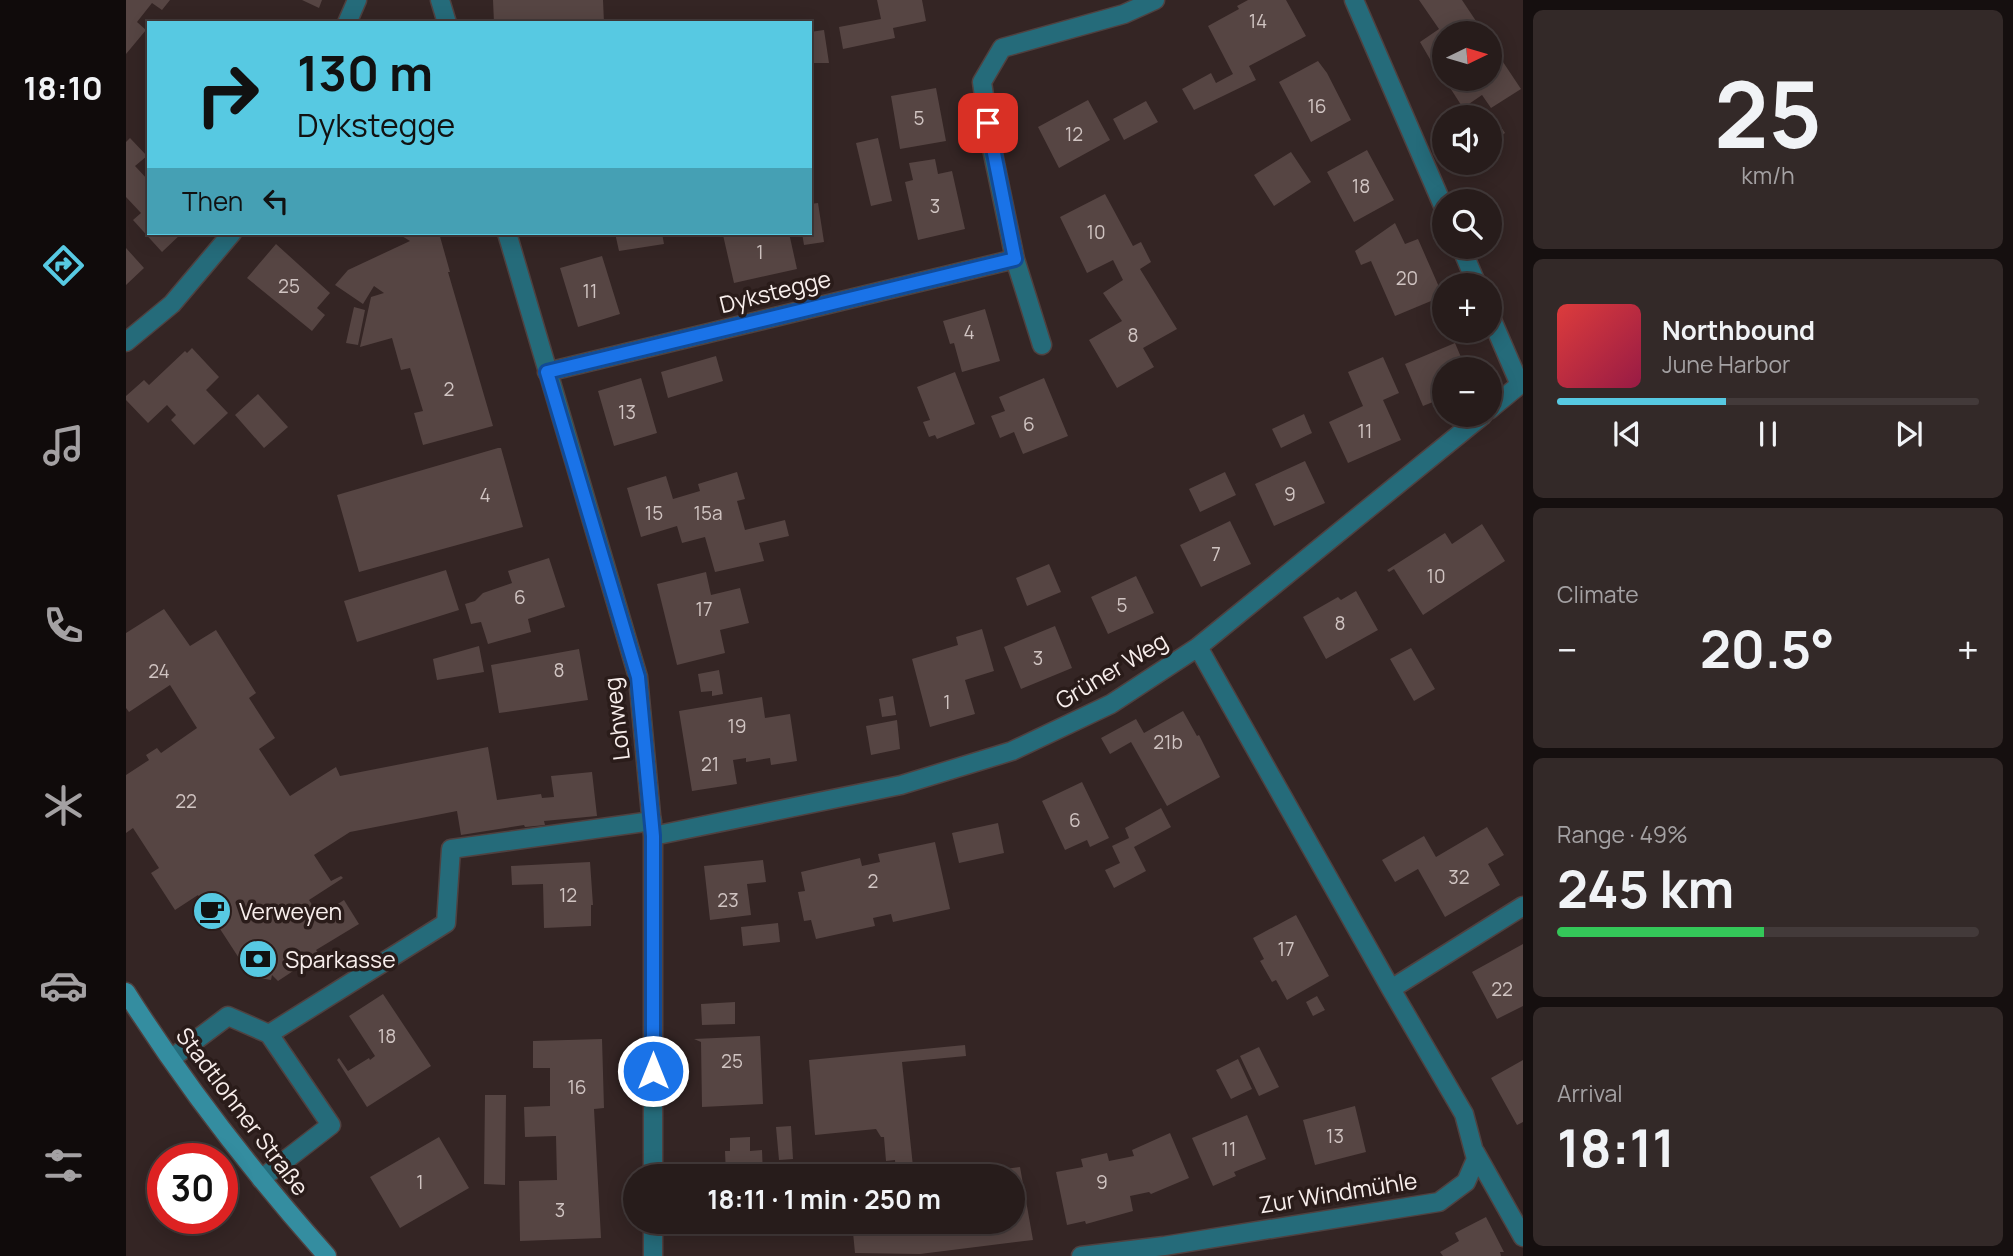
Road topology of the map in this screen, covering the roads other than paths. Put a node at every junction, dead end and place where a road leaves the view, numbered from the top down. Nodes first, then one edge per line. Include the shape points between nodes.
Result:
1 (357, 0) edge
2 (440, 0) edge
3 (1155, 0) edge
4 (1354, 0) edge
5 (348, 21) edge
6 (446, 21) edge
7 (1436, 189) edge
8 (230, 235) edge
9 (508, 235) edge
10 (1015, 259) junction
11 (1502, 341) edge
12 (126, 342) edge
13 (1042, 345) dead end
14 (547, 372) junction
15 (1521, 383) edge
16 (1502, 399) edge
17 (1468, 427) edge
18 (1198, 646) junction
19 (652, 828) junction
20 (1523, 906) edge
21 (1391, 989) junction
22 (126, 992) edge
23 (268, 1034) junction
24 (172, 1058) junction
25 (1475, 1152) junction
26 (653, 1164) edge
27 (261, 1179) junction
28 (653, 1234) edge
29 (1523, 1237) edge
30 (1166, 1251) edge
31 (327, 1256) edge
32 (653, 1256) edge
33 (1080, 1256) edge

1 - 5 street
2 - 6 street
3 - 10 street via 1124,14 1002,48 982,82
4 - 7 street
8 - 12 street via 172,304
9 - 14 street, Lohweg
10 - 13 street
10 - 14 street, Dykstegge
11 - 15 street
14 - 19 street, Lohweg via 638,677
15 - 16 street
17 - 18 street, Grüner Weg
18 - 19 street, Grüner Weg via 1111,704 1012,751 901,785
18 - 21 street
19 - 23 street, Grüner Weg via 451,849 446,923
19 - 26 street, Lohweg
20 - 21 street
21 - 25 street via 1464,1114
22 - 24 main road, Stadtlohner Straße
23 - 24 street via 228,1016
23 - 27 street via 331,1125
24 - 27 main road, Stadtlohner Straße
25 - 29 street
25 - 30 street, Zur Windmühle via 1466,1182 1438,1202
27 - 31 main road, Stadtlohner Straße
28 - 32 street
30 - 33 street, Zur Windmühle

